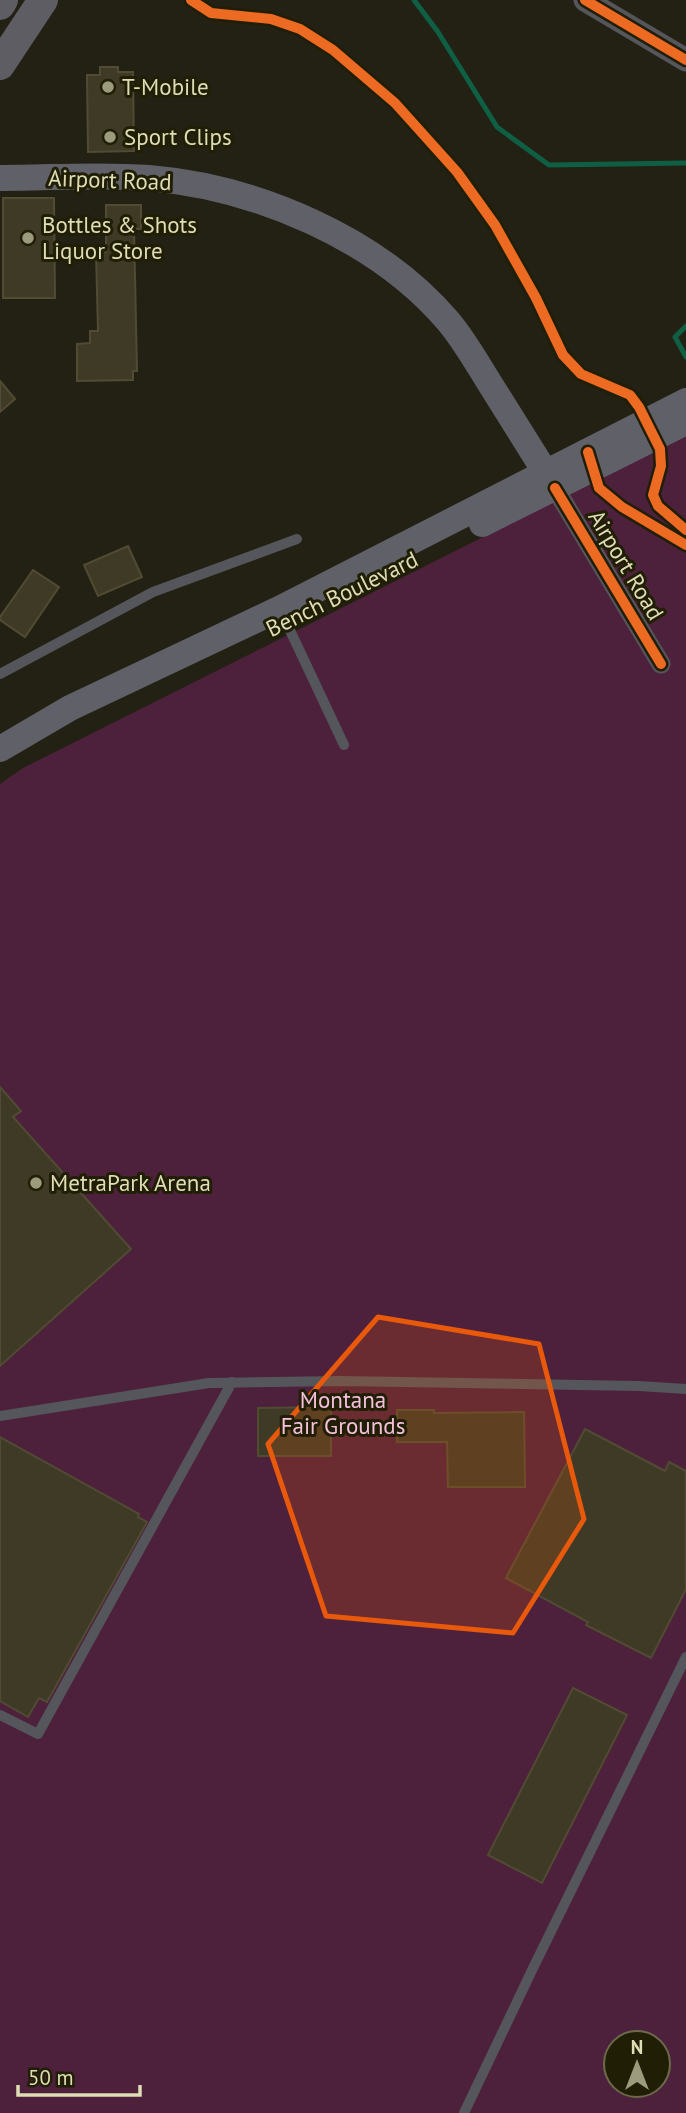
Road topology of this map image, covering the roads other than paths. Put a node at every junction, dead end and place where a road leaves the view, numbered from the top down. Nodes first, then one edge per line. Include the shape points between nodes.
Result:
1 (3, 0) edge
2 (43, 0) edge
3 (585, 0) edge
4 (0, 5) edge
5 (686, 60) edge
6 (0, 65) edge
7 (0, 178) edge
8 (686, 401) edge
9 (686, 422) edge
10 (621, 444) junction
11 (550, 480) junction
12 (297, 539) dead end
13 (283, 615) junction
14 (661, 664) dead end
15 (0, 674) edge
16 (344, 745) dead end
17 (0, 749) edge
18 (0, 768) edge
19 (232, 1382) junction
20 (686, 1389) edge
21 (0, 1416) edge
22 (686, 1657) edge
23 (0, 1715) edge
24 (464, 2113) edge

1 - 4 main road
2 - 6 main road
3 - 5 street
7 - 11 main road, Airport Road via 148,178 209,187 291,213 370,253 403,276 448,322
8 - 10 main road
9 - 10 main road
10 - 11 main road via 595,449
11 - 13 main road
11 - 14 street, Airport Road
12 - 15 lane via 153,592
13 - 16 lane
13 - 17 main road via 70,708
13 - 18 main road, Bench Boulevard
19 - 20 lane
19 - 21 lane
19 - 23 lane via 38,1734
22 - 24 lane

